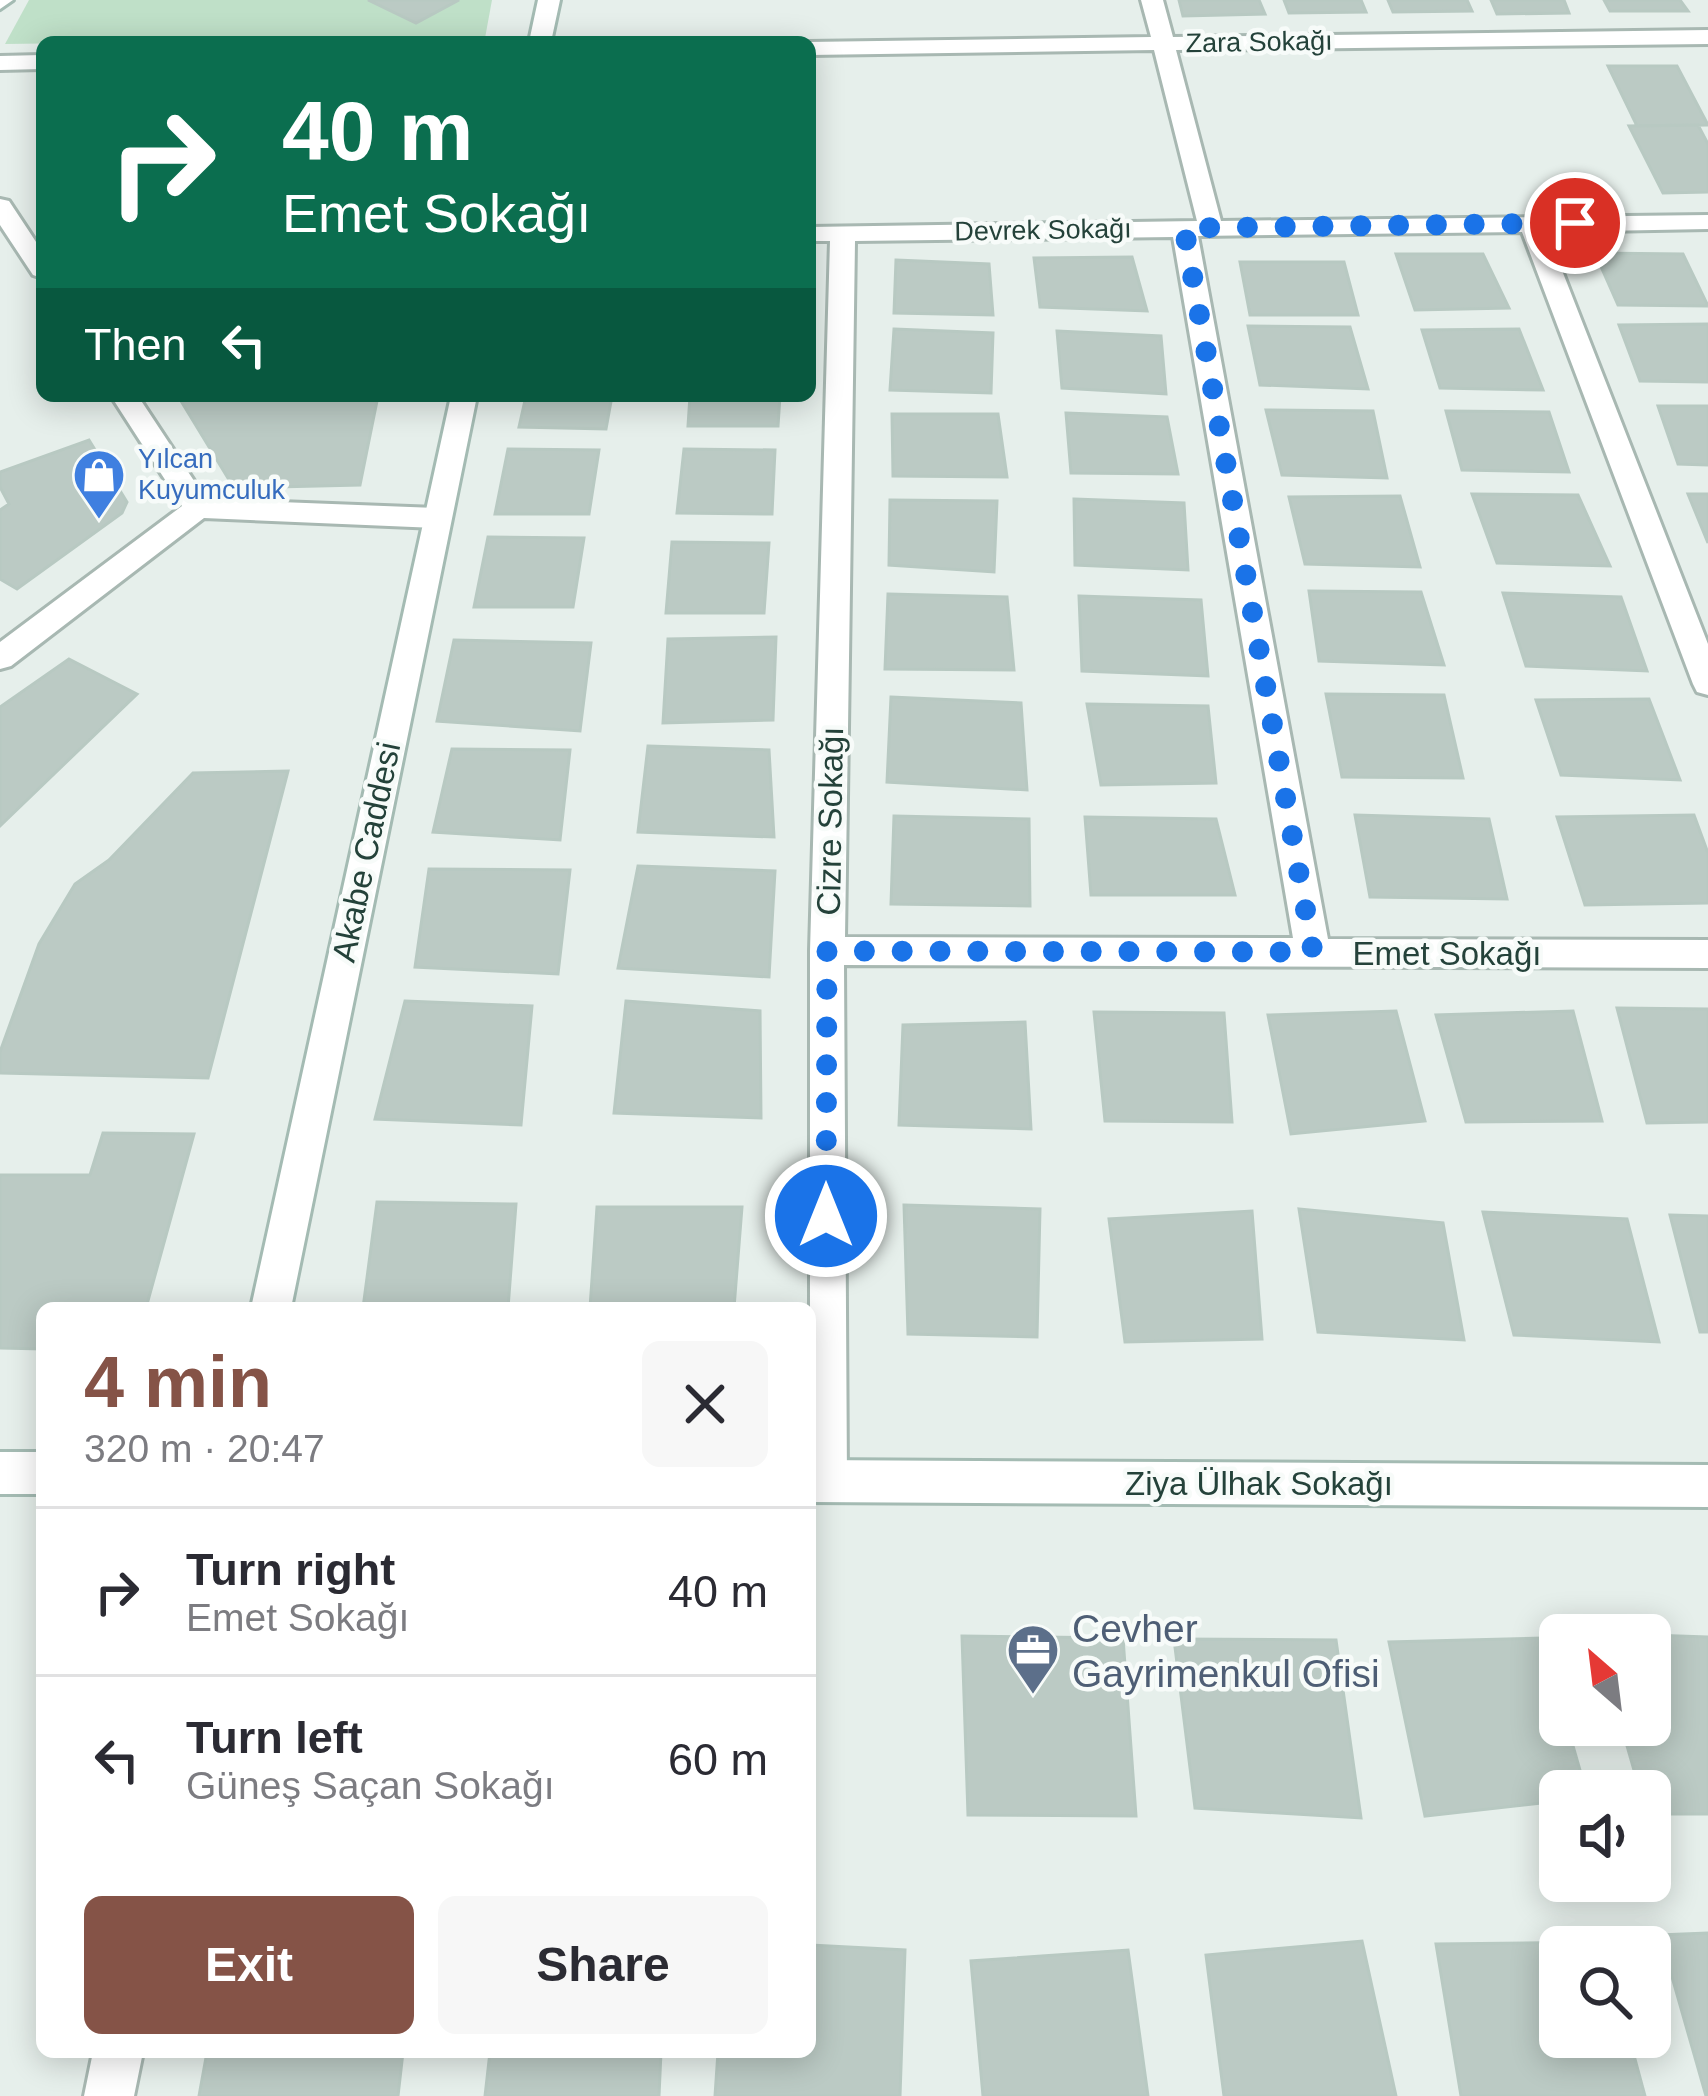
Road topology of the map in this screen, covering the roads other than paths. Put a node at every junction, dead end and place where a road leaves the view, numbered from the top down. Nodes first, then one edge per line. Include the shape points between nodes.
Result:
1 (549, 0) edge
2 (1152, 0) edge
3 (541, 36) edge
4 (1708, 37) edge
5 (1160, 43) junction
6 (816, 48) edge
7 (36, 62) edge
8 (0, 63) edge
9 (0, 206) edge
10 (1708, 222) edge
11 (1531, 224) junction
12 (1197, 228) junction
13 (826, 234) edge
14 (36, 261) edge
15 (128, 402) edge
16 (463, 402) edge
17 (198, 508) junction
18 (436, 518) junction
19 (0, 658) edge
20 (1708, 685) edge
21 (827, 951) junction
22 (1313, 952) junction
23 (1708, 954) edge
24 (272, 1302) edge
25 (0, 1473) edge
26 (36, 1473) edge
27 (818, 1481) edge
28 (1708, 1486) edge
29 (117, 2058) edge
30 (109, 2096) edge

1 - 3 street
2 - 5 street
4 - 5 street, Zara Sokağı
5 - 6 street, Zara Sokağı
5 - 12 street
7 - 8 street
9 - 14 street
10 - 11 street, Devrek Sokağı
11 - 12 street, Devrek Sokağı
11 - 20 street
12 - 13 street, Devrek Sokağı
12 - 22 street
13 - 21 street, Cizre Sokağı
15 - 17 street
16 - 18 street, Akabe Caddesi
17 - 18 street
17 - 19 street
18 - 24 street, Akabe Caddesi
21 - 22 street, Emet Sokağı
21 - 27 street, Cizre Sokağı
22 - 23 street, Emet Sokağı
25 - 26 street
27 - 28 street, Ziya Ülhak Sokağı
29 - 30 street

